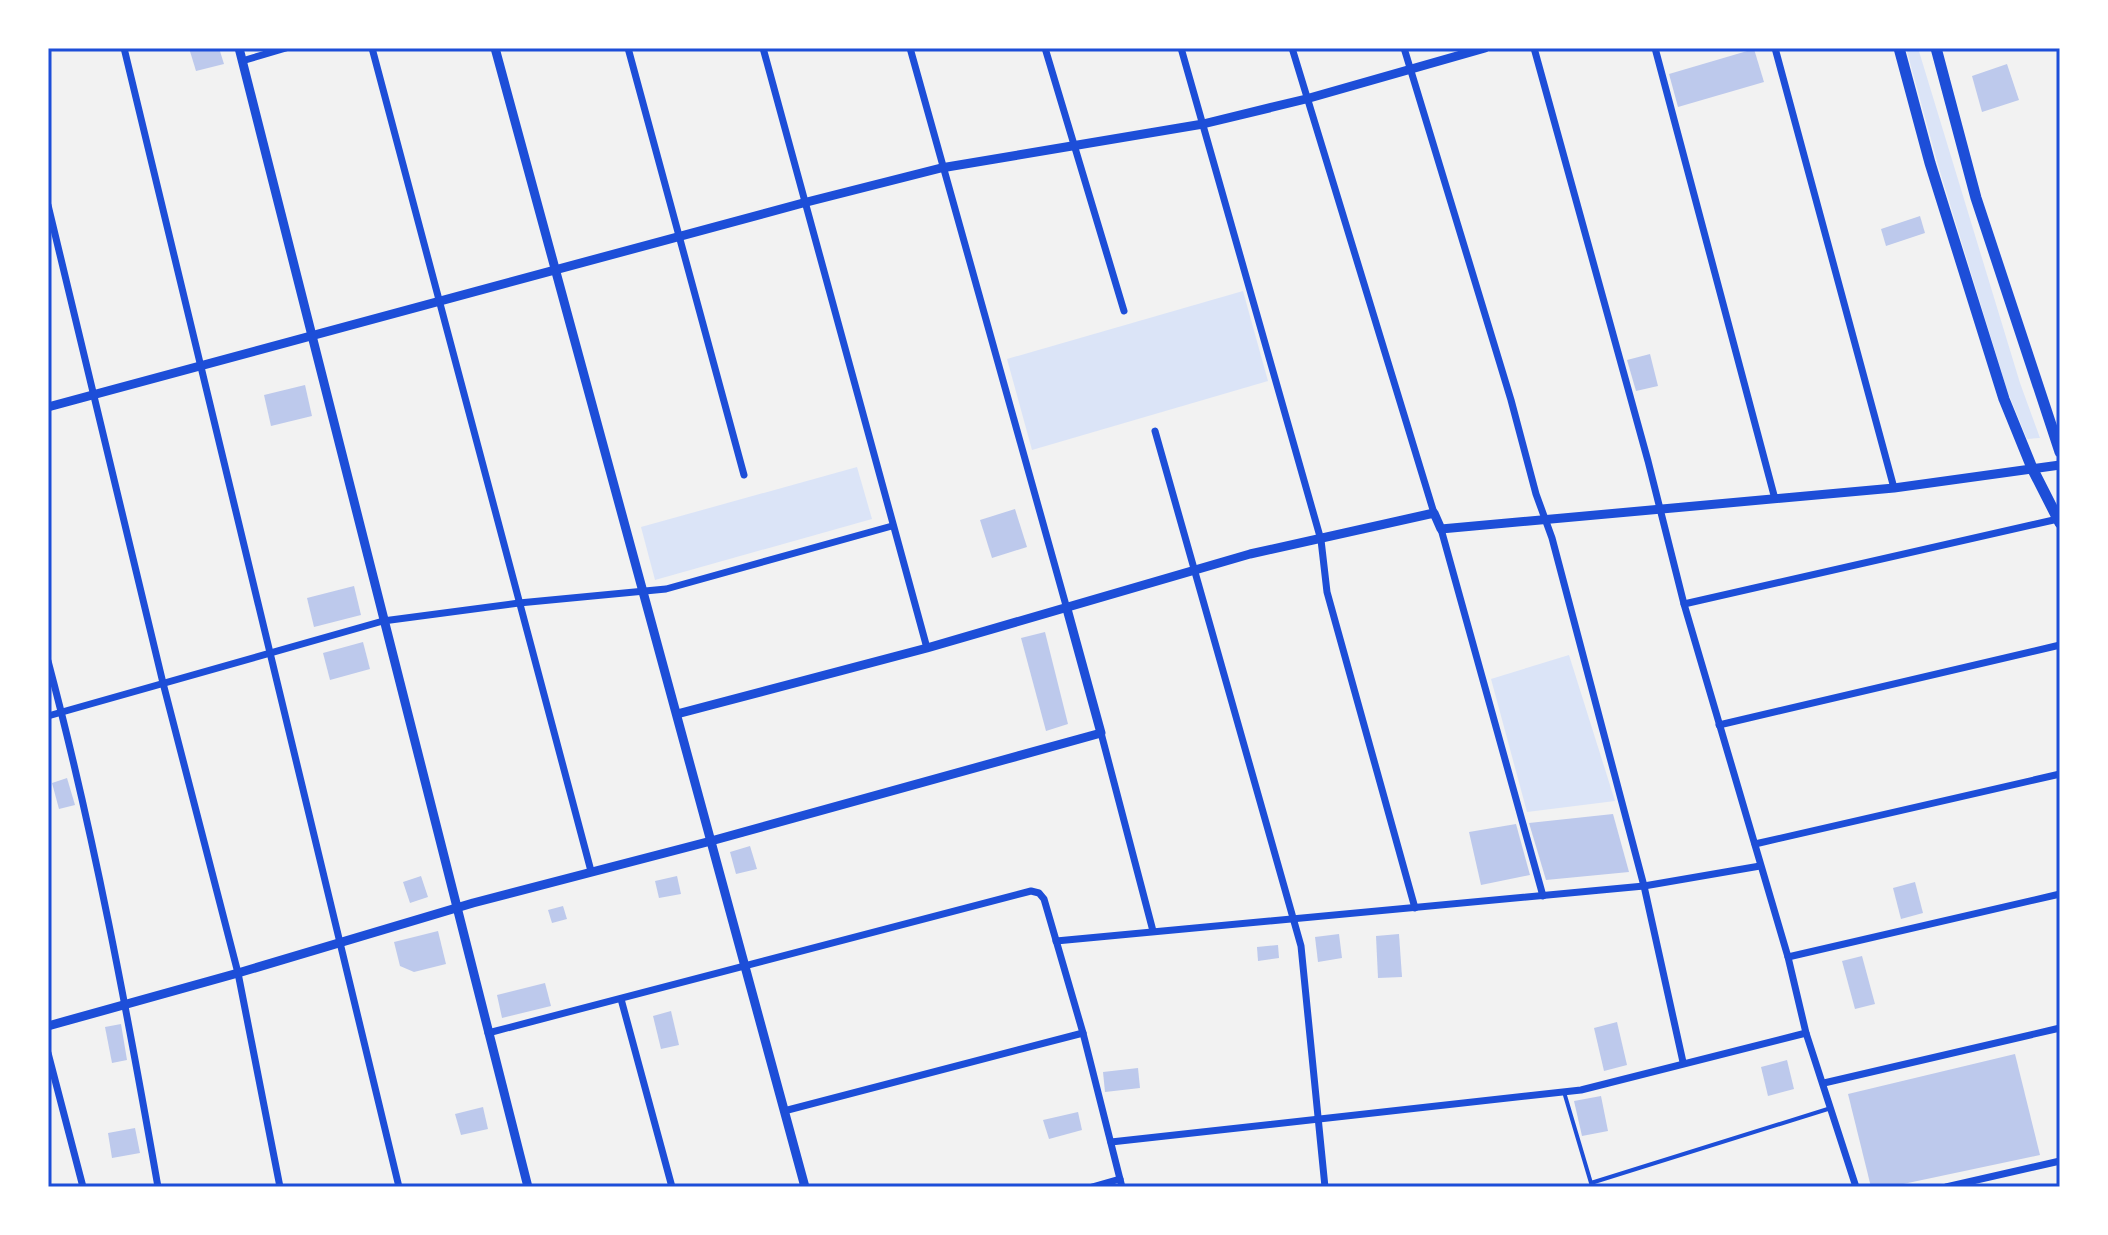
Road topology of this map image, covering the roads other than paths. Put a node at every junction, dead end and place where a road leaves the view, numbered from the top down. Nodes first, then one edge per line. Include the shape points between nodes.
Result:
1 (124, 48) edge
2 (239, 48) edge
3 (286, 48) edge
4 (372, 48) edge
5 (495, 48) edge
6 (628, 48) edge
7 (763, 48) edge
8 (910, 48) edge
9 (1045, 48) edge
10 (1181, 48) edge
11 (1292, 48) edge
12 (1404, 48) edge
13 (1485, 48) edge
14 (1534, 48) edge
15 (1655, 48) edge
16 (1775, 48) edge
17 (1899, 48) edge
18 (1936, 48) edge
19 (242, 61) junction
20 (1410, 70) junction
21 (1306, 99) junction
22 (1203, 124) junction
23 (1075, 144) junction
24 (941, 168) junction
25 (803, 203) junction
26 (48, 205) edge
27 (680, 236) junction
28 (557, 271) junction
29 (441, 302) junction
30 (1124, 311) dead end
31 (310, 337) junction
32 (201, 366) junction
33 (95, 394) junction
34 (48, 407) edge
35 (1155, 431) dead end
36 (2060, 452) edge
37 (2060, 465) edge
38 (2032, 468) junction
39 (744, 475) dead end
40 (1894, 488) junction
41 (1775, 499) junction
42 (1660, 510) junction
43 (1434, 513) junction
44 (1545, 520) junction
45 (2059, 521) edge
46 (892, 526) junction
47 (1441, 529) junction
48 (1321, 540) junction
49 (1196, 571) junction
50 (644, 593) junction
51 (519, 603) junction
52 (1684, 604) junction
53 (1067, 609) junction
54 (383, 621) junction
55 (2060, 645) edge
56 (927, 648) junction
57 (271, 651) junction
58 (48, 661) edge
59 (163, 683) junction
60 (62, 712) junction
61 (677, 714) junction
62 (48, 716) edge
63 (1719, 725) junction
64 (1101, 733) junction
65 (2060, 774) edge
66 (711, 841) junction
67 (1755, 844) junction
68 (1760, 866) junction
69 (591, 871) junction
70 (1644, 886) junction
71 (2060, 894) edge
72 (1543, 896) junction
73 (456, 908) junction
74 (1415, 908) junction
75 (1294, 919) junction
76 (1153, 931) junction
77 (340, 941) junction
78 (1056, 941) junction
79 (1788, 957) junction
80 (745, 967) junction
81 (238, 973) junction
82 (621, 999) junction
83 (126, 1005) junction
84 (48, 1026) edge
85 (2060, 1028) edge
86 (488, 1033) junction
87 (1083, 1033) junction
88 (1806, 1033) junction
89 (48, 1053) edge
90 (1683, 1062) junction
91 (1824, 1083) junction
92 (1564, 1092) junction
93 (1831, 1107) junction
94 (784, 1111) junction
95 (1319, 1118) junction
96 (1111, 1142) junction
97 (2060, 1161) edge
98 (1121, 1183) edge
99 (1852, 1186) edge
100 (83, 1187) edge
101 (158, 1187) edge
102 (280, 1187) edge
103 (399, 1187) edge
104 (528, 1187) edge
105 (672, 1187) edge
106 (805, 1187) edge
107 (1092, 1187) edge
108 (1325, 1187) edge
109 (1946, 1187) edge

1 - 32 street
2 - 19 street
3 - 19 street
4 - 29 street
5 - 28 street
6 - 27 street
7 - 25 street
8 - 24 street
9 - 23 street
10 - 22 street
11 - 21 street
12 - 20 street
13 - 20 street
14 - 42 street
15 - 41 street
16 - 40 street
17 - 38 main road via 2004,399
18 - 36 main road via 1976,198
19 - 31 street
20 - 21 street
20 - 44 street
21 - 22 street
21 - 43 street
22 - 23 street
22 - 48 street
23 - 24 street
23 - 30 street
24 - 25 street
24 - 53 street
25 - 27 street
25 - 46 street
26 - 33 street
27 - 28 street
27 - 39 street
28 - 29 street
28 - 50 street
29 - 31 street
29 - 51 street
31 - 32 street
31 - 54 street
32 - 33 street
32 - 57 street
33 - 34 street
33 - 59 street
35 - 49 street
37 - 38 street
38 - 40 street
38 - 45 main road
40 - 41 street
41 - 42 street
42 - 44 street
42 - 52 street
43 - 47 street
43 - 48 street
44 - 47 street
44 - 70 street
45 - 52 street
46 - 50 street
46 - 56 street
47 - 72 street
48 - 49 street
48 - 74 street via 1327,592
49 - 53 street
49 - 75 street
50 - 51 street
50 - 61 street
51 - 54 street
51 - 69 street
52 - 63 street
53 - 56 street
53 - 64 street
54 - 57 street
54 - 73 street
55 - 63 street
56 - 61 street
57 - 59 street
57 - 77 street
58 - 60 street
59 - 60 street
59 - 81 street
60 - 62 street
60 - 83 street
61 - 66 street
63 - 67 street
64 - 66 street
64 - 76 street
65 - 67 street
66 - 69 street
66 - 80 street
67 - 68 street
68 - 70 street
68 - 79 street
69 - 73 street
70 - 72 street
70 - 90 street
71 - 79 street
72 - 74 street
73 - 77 street
73 - 86 street
74 - 75 street
75 - 76 street
75 - 95 street
76 - 78 street
77 - 81 street
77 - 103 street
78 - 80 street via 1044,899 1031,891
78 - 87 street
79 - 88 street
80 - 82 street
80 - 94 street
81 - 83 street
81 - 102 street
82 - 86 street
82 - 105 street
83 - 84 street
83 - 101 street
85 - 91 street
86 - 104 street
87 - 94 street
87 - 96 street
88 - 90 street
88 - 91 street
89 - 100 street
90 - 92 street
91 - 93 street
92 - 93 lane via 1591,1183
92 - 95 street
93 - 99 street
94 - 106 street
95 - 96 street
95 - 108 street
96 - 98 street
97 - 109 street
98 - 107 street

